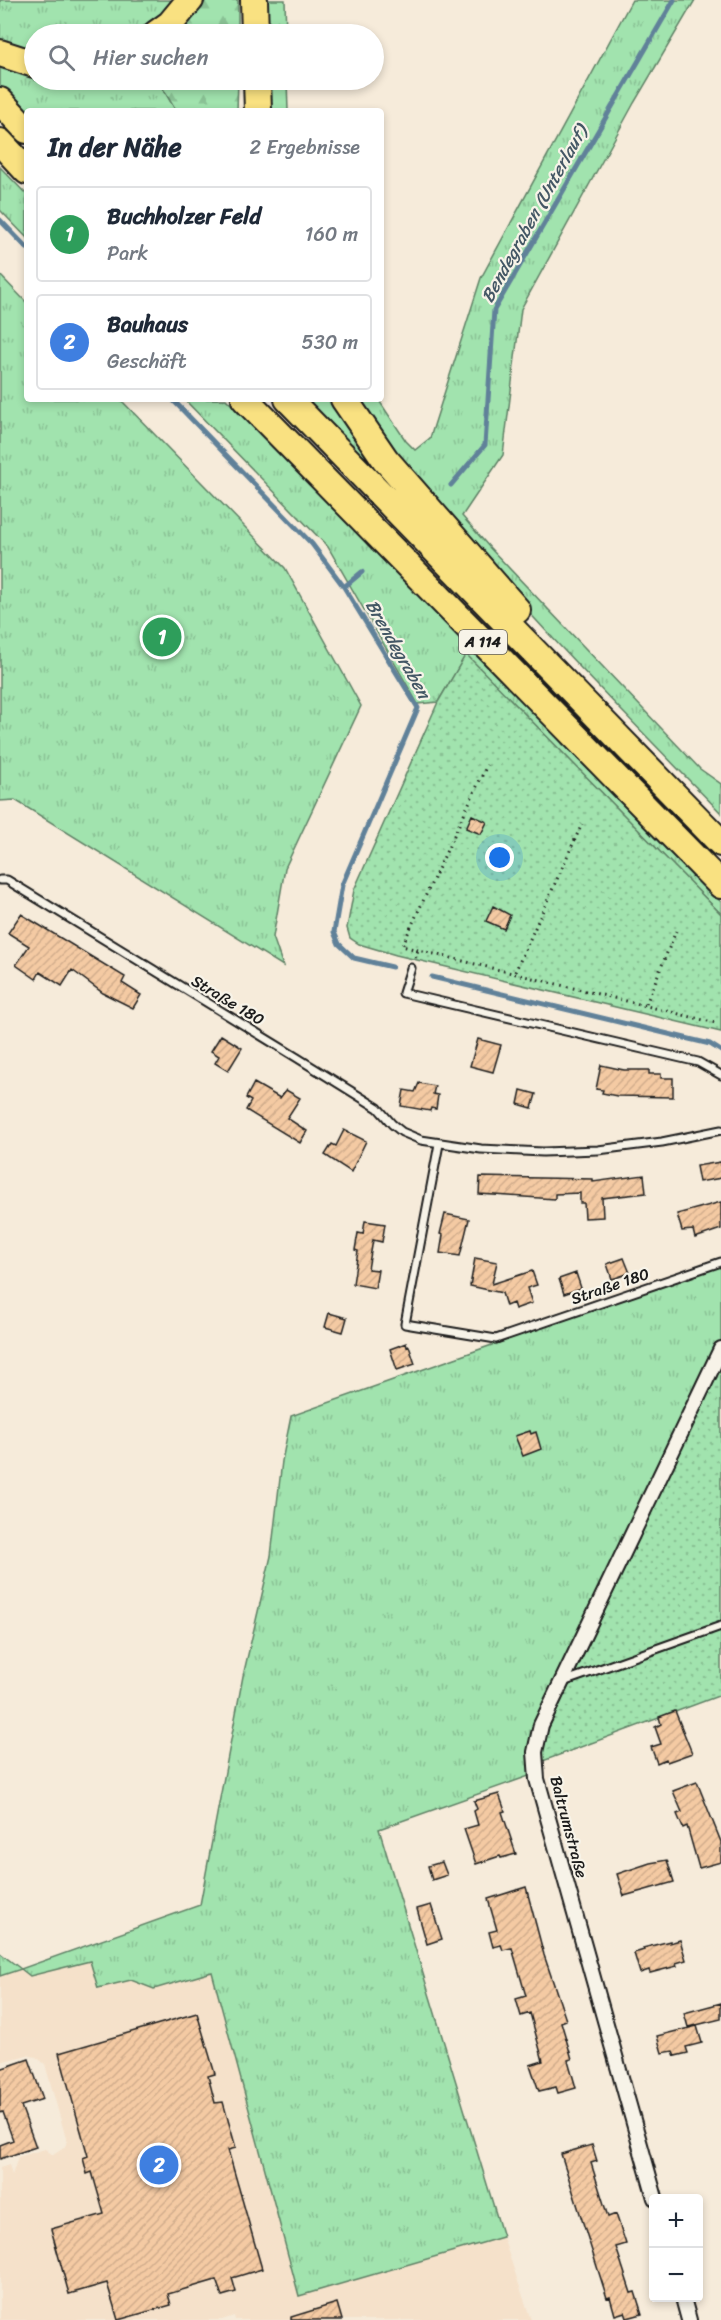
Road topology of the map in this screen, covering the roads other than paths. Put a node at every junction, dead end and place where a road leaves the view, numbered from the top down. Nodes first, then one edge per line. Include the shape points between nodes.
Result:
1 (190, 0) edge
2 (254, 0) edge
3 (170, 24) edge
4 (255, 24) edge
5 (0, 53) edge
6 (24, 61) edge
7 (257, 90) edge
8 (0, 101) edge
9 (258, 108) edge
10 (24, 127) edge
11 (0, 142) edge
12 (24, 168) edge
13 (248, 402) edge
14 (291, 402) edge
15 (346, 402) edge
16 (721, 841) edge
17 (0, 880) edge
18 (721, 885) edge
19 (411, 968) road end
20 (721, 1075) edge
21 (721, 1130) edge
22 (439, 1144) junction
23 (721, 1262) edge
24 (721, 1349) edge
25 (721, 1626) edge
26 (563, 1682) junction
27 (654, 2194) edge
28 (684, 2302) edge
29 (689, 2320) edge

1 - 3 highway
2 - 4 highway
5 - 6 highway
7 - 9 highway
8 - 10 highway
11 - 12 highway
13 - 18 highway, A 114
14 - 16 highway, A 114
15 - 16 highway via 385,459
17 - 22 lane, Straße 180 via 7,880 378,1108 402,1132
19 - 20 lane via 403,993 698,1062
21 - 22 lane, Straße 180 via 598,1150 532,1151
22 - 23 lane, Straße 180 via 405,1323 496,1339
24 - 26 street, Baltrumstraße
25 - 26 lane
26 - 27 street, Baltrumstraße via 541,1725 535,1752 537,1779
28 - 29 street

